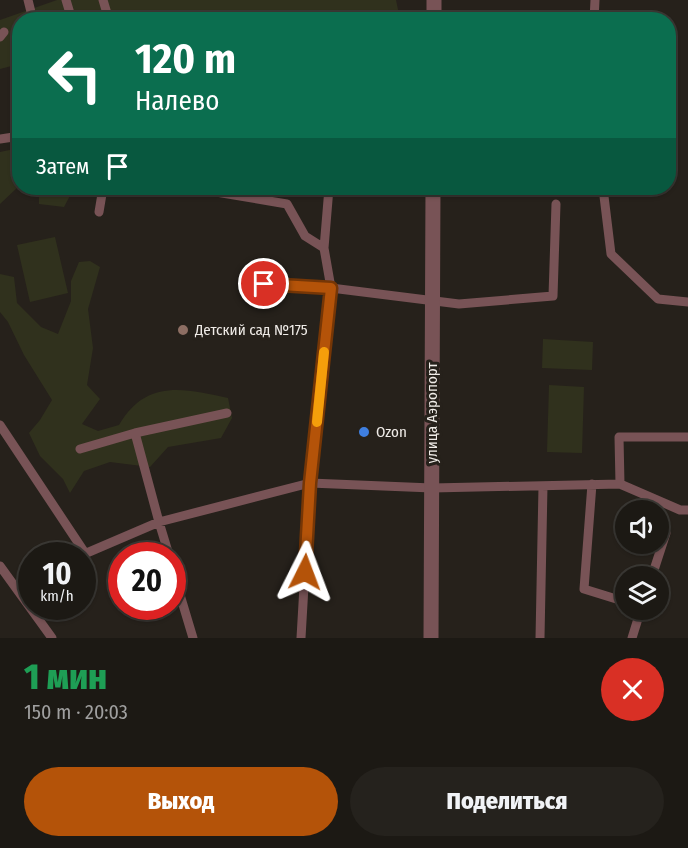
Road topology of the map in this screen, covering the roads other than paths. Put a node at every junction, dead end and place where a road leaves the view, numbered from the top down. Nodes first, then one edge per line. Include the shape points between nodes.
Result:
1 (102, 195) edge
2 (234, 195) edge
3 (328, 195) edge
4 (434, 195) edge
5 (604, 195) edge
6 (556, 204) dead end
7 (99, 212) dead end
8 (324, 249) junction
9 (264, 284) dead end
10 (331, 288) junction
11 (433, 302) junction
12 (688, 302) edge
13 (227, 413) dead end
14 (0, 425) edge
15 (135, 433) junction
16 (688, 437) edge
17 (80, 449) dead end
18 (310, 483) junction
19 (592, 484) junction
20 (620, 484) junction
21 (543, 486) junction
22 (432, 488) junction
23 (688, 510) edge
24 (159, 522) junction
25 (76, 542) edge
26 (165, 542) edge
27 (96, 549) edge
28 (0, 566) edge
29 (18, 587) edge
30 (615, 599) edge
31 (186, 615) edge
32 (41, 620) edge
33 (638, 620) edge
34 (52, 638) edge
35 (193, 638) edge
36 (302, 638) edge
37 (431, 638) edge
38 (540, 638) edge
39 (632, 638) edge

1 - 7 lane
2 - 8 lane via 287,204 305,236
3 - 8 lane
4 - 11 street, улица Аэропорт
5 - 12 lane via 611,254 658,299
6 - 11 lane via 553,296
8 - 10 lane
9 - 10 lane
10 - 11 lane
10 - 18 lane
11 - 22 street, улица Аэропорт
13 - 15 lane
14 - 25 lane
15 - 17 lane
15 - 24 lane
16 - 20 lane via 619,437
18 - 22 lane
18 - 24 lane
18 - 36 lane
19 - 20 lane
19 - 21 lane
19 - 30 lane via 584,589
20 - 23 lane
21 - 22 lane
21 - 38 lane
22 - 37 street, улица Аэропорт
24 - 26 lane
24 - 27 lane
28 - 29 lane
31 - 35 lane
32 - 34 lane
33 - 39 lane

